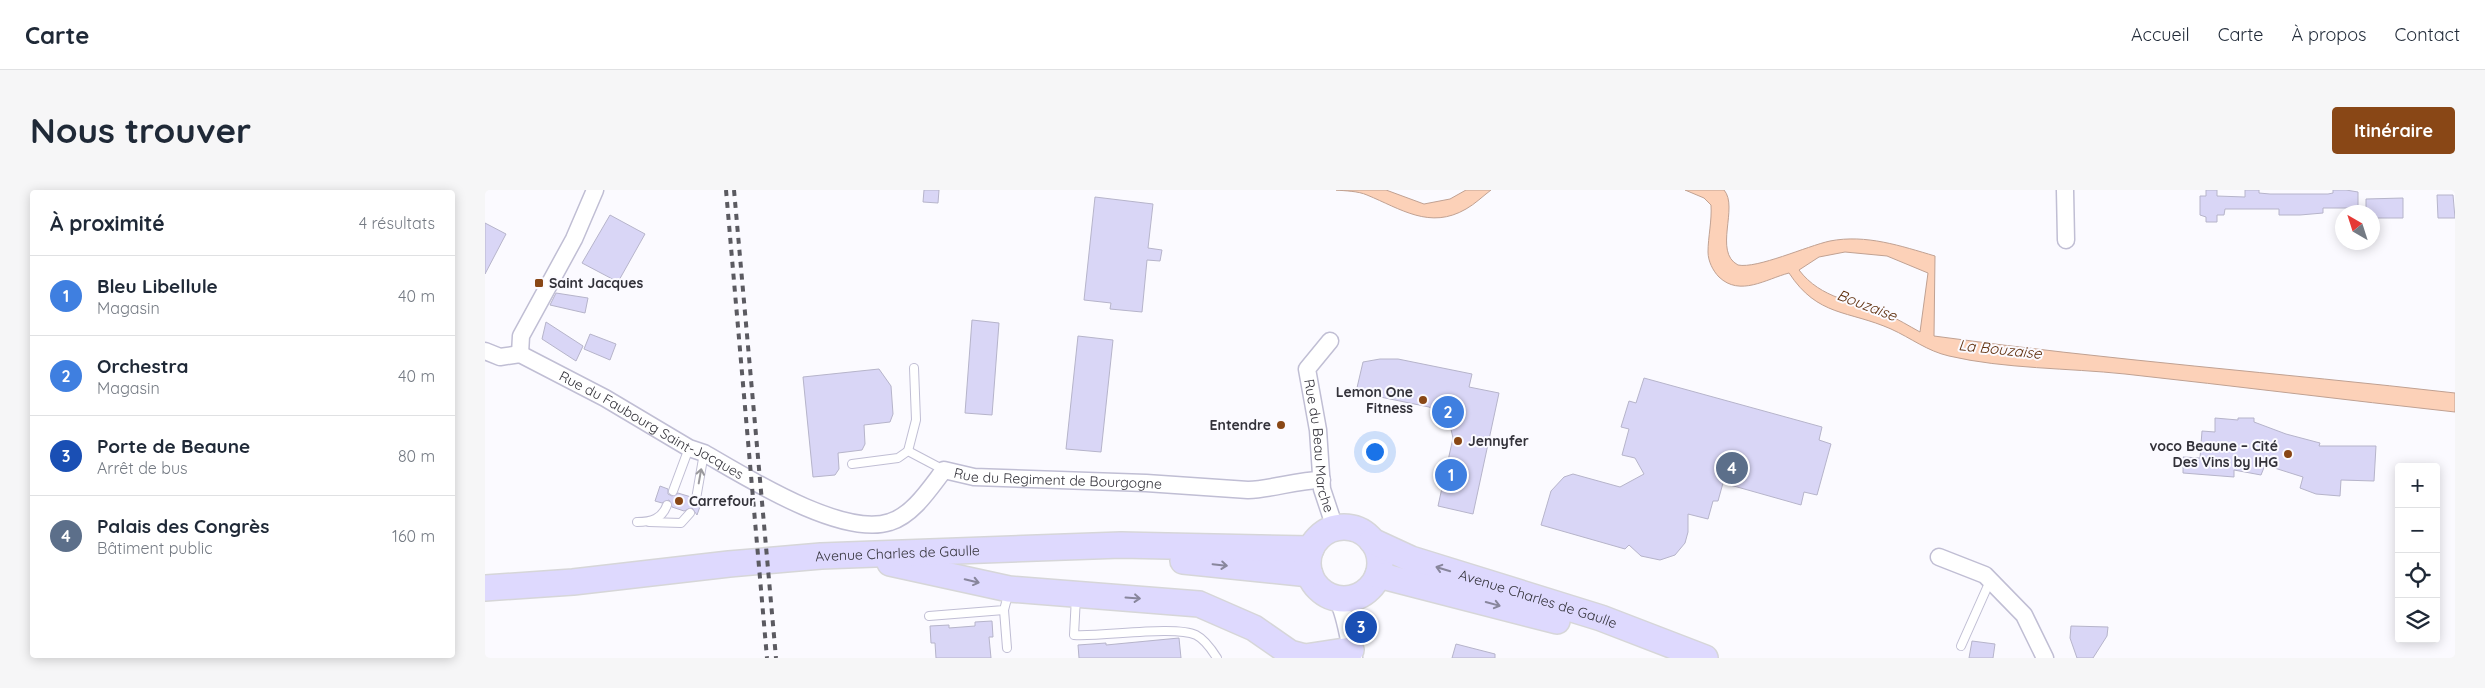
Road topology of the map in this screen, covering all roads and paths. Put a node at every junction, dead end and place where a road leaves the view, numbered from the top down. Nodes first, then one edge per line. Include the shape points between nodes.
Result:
1 (595, 190) edge
2 (2065, 190) edge
3 (2066, 240) dead end
4 (1330, 340) dead end
5 (485, 351) edge
6 (520, 354) junction
7 (914, 368) dead end
8 (696, 450) junction
9 (908, 451) junction
10 (852, 464) dead end
11 (944, 470) junction
12 (1322, 480) junction
13 (673, 491) dead end
14 (696, 499) dead end
15 (667, 505) dead end
16 (818, 512) joint
17 (690, 513) dead end
18 (637, 522) dead end
19 (649, 522) junction
20 (1335, 528) junction
21 (1372, 541) junction
22 (1311, 549) junction
23 (1939, 557) dead end
24 (890, 563) junction
25 (1310, 574) junction
26 (1377, 575) junction
27 (1990, 581) junction
28 (485, 588) edge
29 (1076, 594) junction
30 (1336, 598) junction
31 (1007, 599) junction
32 (485, 600) edge
33 (929, 616) dead end
34 (1961, 646) dead end
35 (1007, 648) dead end
36 (1353, 654) edge
37 (1217, 658) edge
38 (1665, 658) edge
39 (1705, 658) edge
40 (2045, 658) edge

1 - 6 street via 574,239 521,336
2 - 3 street
4 - 12 street, Rue du Beau Marche via 1307,369 1318,430
5 - 6 street via 500,357
6 - 8 street, Rue du Faubourg Saint-Jacques
7 - 9 lane via 916,420
8 - 13 lane
14 -> 8 lane
8 - 16 street, Rue du Faubourg Saint-Jacques
9 - 10 lane via 898,458
9 - 11 lane
11 - 12 street, Rue du Regiment de Bourgogne via 974,477 1248,490
11 - 16 street, Rue du Regiment de Bourgogne via 915,505 890,522 874,525 857,523
12 - 20 street, Rue du Beau Marche
15 - 19 lane via 663,514
17 - 19 lane via 681,523
18 - 19 lane
20 - 21 main road, Avenue Charles de Gaulle via 1355,529
20 - 22 main road via 1325,532
21 - 26 main road via 1380,563
39 -> 21 main road, Avenue Charles de Gaulle via 1601,618 1411,560
22 - 25 main road via 1308,561
22 - 28 main road, Avenue Charles de Gaulle via 1121,545 821,556
23 - 27 street via 1985,575
24 -> 25 main road, Avenue Charles de Gaulle via 1016,554 1131,556
24 -> 31 main road
24 - 32 main road, Avenue Charles de Gaulle
25 - 30 main road via 1315,585
26 - 30 main road via 1373,584 1356,596
26 -> 38 main road, Avenue Charles de Gaulle via 1609,635
27 - 34 lane
27 - 40 street via 2024,615
29 - 31 main road
29 -> 36 main road via 1199,604 1253,628 1290,653 1305,657
29 - 37 lane via 1073,635 1158,631 1187,633 1202,639
30 - 36 street via 1343,608
31 - 33 lane
31 - 35 lane

